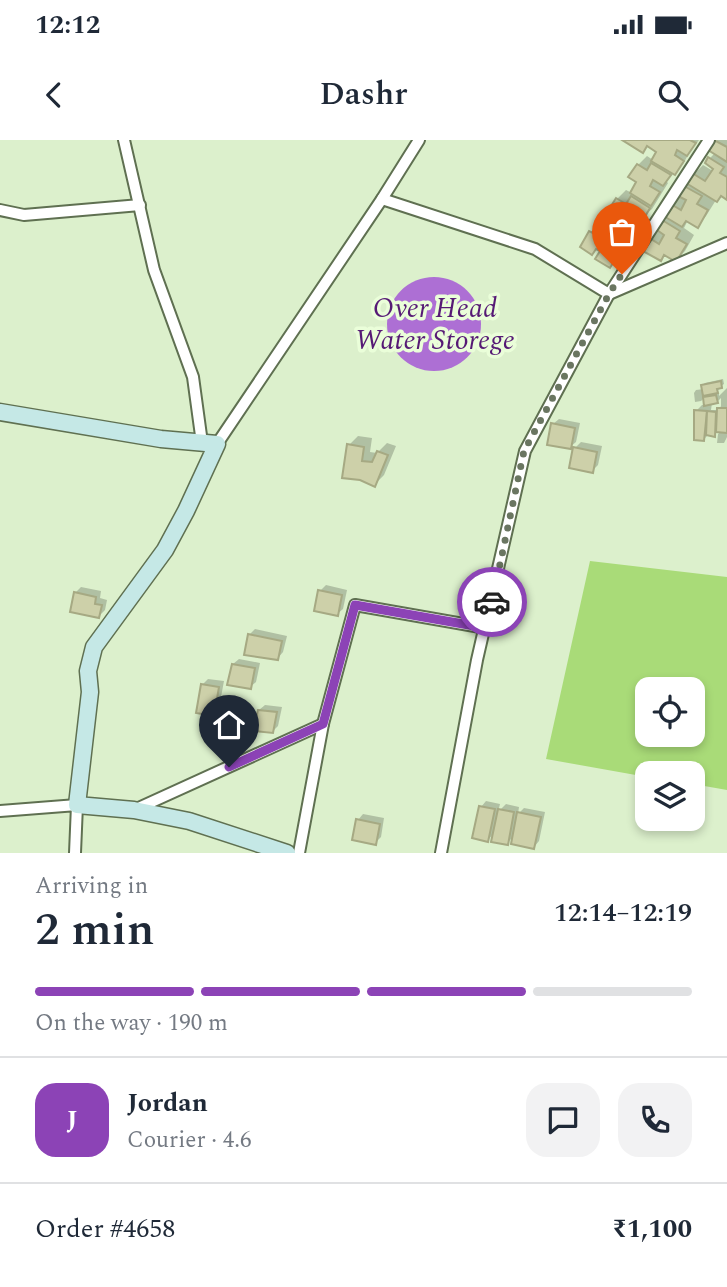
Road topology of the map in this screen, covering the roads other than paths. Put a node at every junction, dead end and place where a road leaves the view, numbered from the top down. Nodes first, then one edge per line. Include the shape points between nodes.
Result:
1 (124, 140) edge
2 (419, 140) edge
3 (709, 140) edge
4 (382, 199) junction
5 (140, 205) junction
6 (0, 210) edge
7 (727, 243) edge
8 (609, 294) junction
9 (0, 412) edge
10 (210, 444) junction
11 (486, 628) junction
12 (323, 724) junction
13 (77, 805) junction
14 (134, 810) junction
15 (0, 811) edge
16 (75, 853) edge
17 (287, 853) edge
18 (299, 853) edge
19 (441, 853) edge

1 - 5 street
2 - 4 street
3 - 8 street
4 - 8 street via 535,249
4 - 10 street
5 - 6 street via 24,215
5 - 10 street via 153,270 193,377
7 - 8 street
8 - 11 street via 524,451
9 - 10 main road
10 - 13 main road via 186,511 165,550 94,647
11 - 12 street via 355,605
11 - 19 street
12 - 14 street
12 - 18 street
13 - 14 main road
13 - 15 street
13 - 16 street
14 - 17 main road via 189,821

